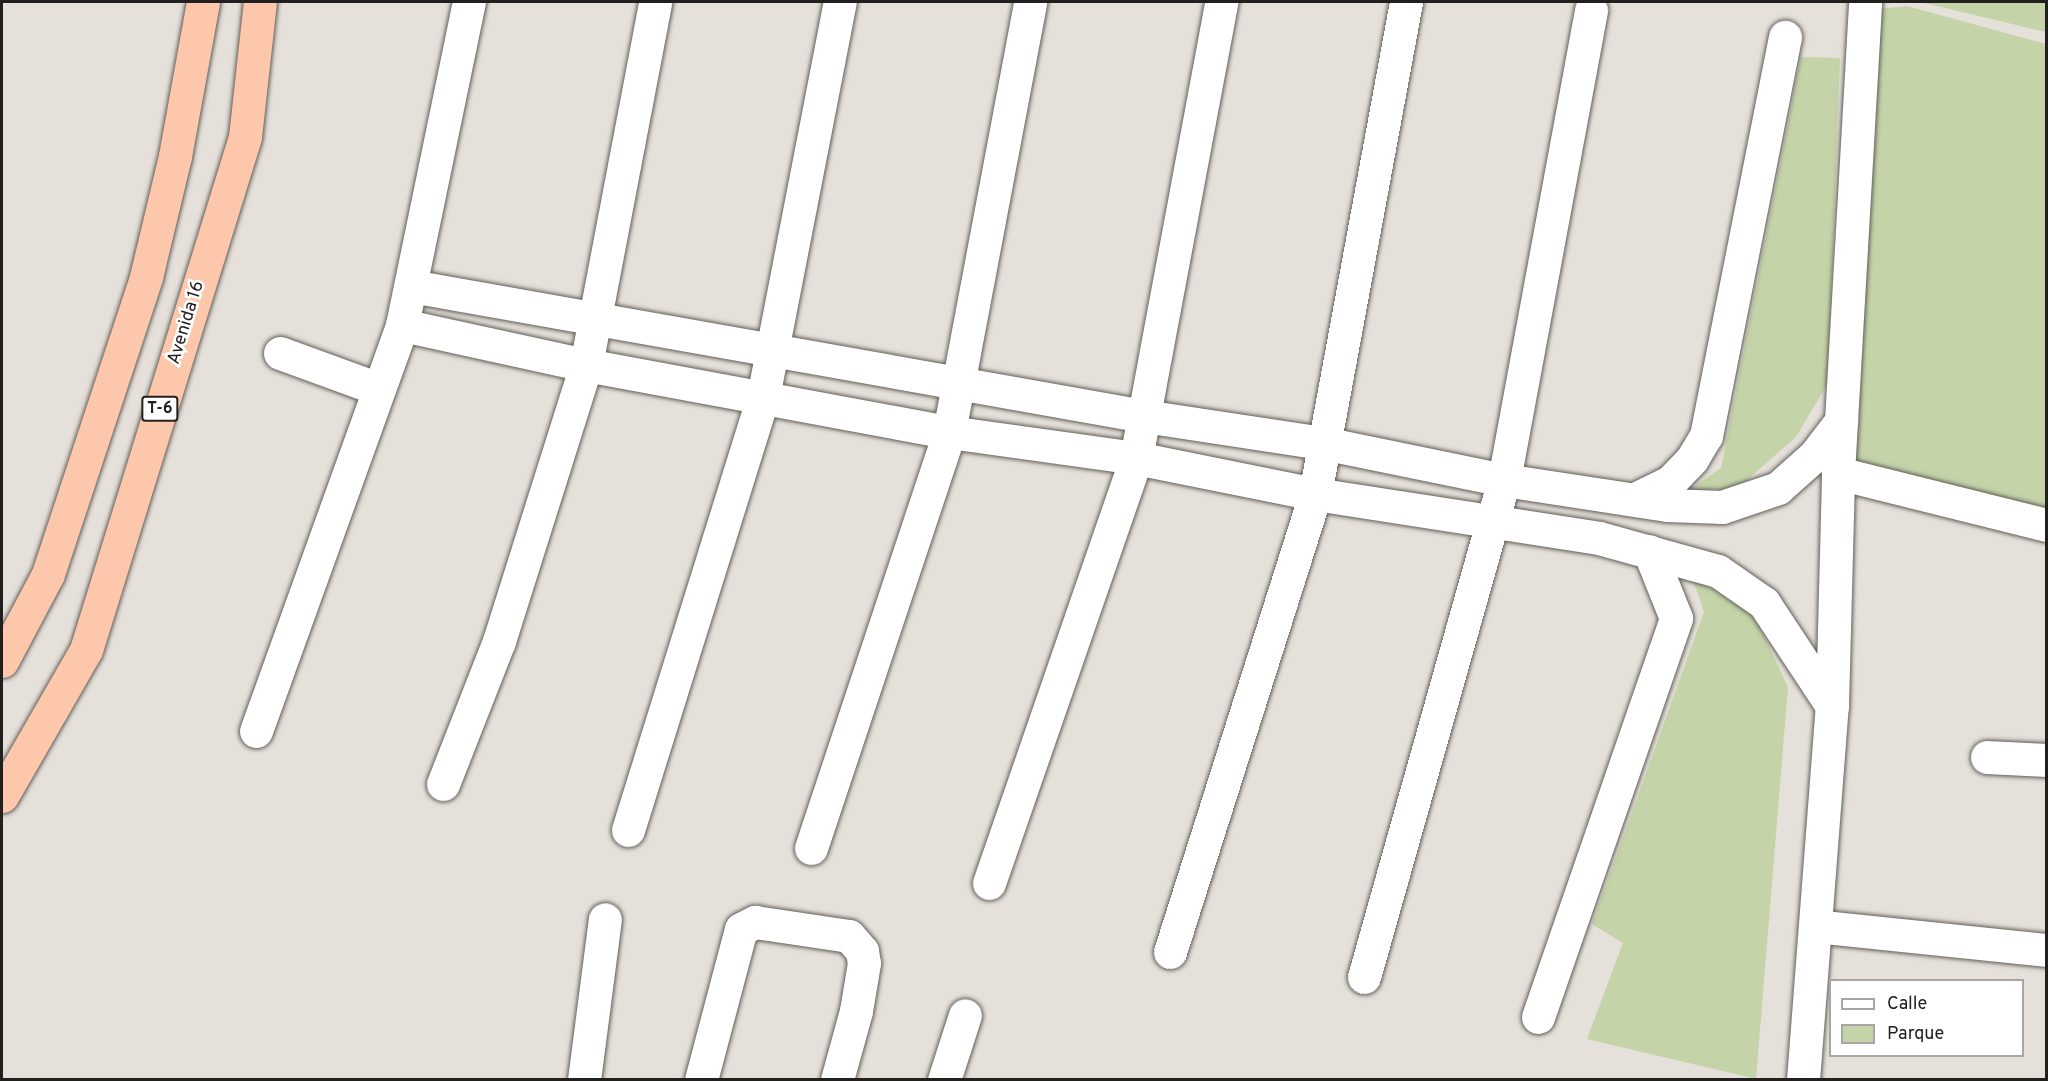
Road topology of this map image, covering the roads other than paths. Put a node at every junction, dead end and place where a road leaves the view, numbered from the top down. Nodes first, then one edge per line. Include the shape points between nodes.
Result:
1 (203, 2) edge
2 (260, 2) edge
3 (469, 2) edge
4 (655, 2) edge
5 (840, 2) edge
6 (1030, 2) edge
7 (1221, 2) edge
8 (1406, 2) edge
9 (1865, 2) edge
10 (1591, 10) dead end
11 (1785, 37) dead end
12 (411, 286) junction
13 (595, 318) junction
14 (402, 326) junction
15 (773, 349) junction
16 (280, 353) dead end
17 (586, 364) junction
18 (959, 382) junction
19 (379, 389) junction
20 (763, 397) junction
21 (1144, 416) junction
22 (1841, 421) junction
23 (949, 432) junction
24 (1323, 443) junction
25 (1136, 458) junction
26 (1838, 473) junction
27 (1504, 480) junction
28 (1315, 494) junction
29 (1635, 499) junction
30 (1493, 521) junction
31 (2046, 525) edge
32 (1649, 551) junction
33 (2, 661) edge
34 (1832, 706) junction
35 (256, 730) dead end
36 (1987, 757) dead end
37 (2046, 760) edge
38 (443, 784) dead end
39 (2, 796) edge
40 (628, 830) dead end
41 (811, 848) dead end
42 (989, 883) dead end
43 (604, 919) dead end
44 (1815, 927) junction
45 (2046, 951) edge
46 (1170, 952) dead end
47 (1364, 977) dead end
48 (965, 1015) dead end
49 (1538, 1017) dead end
50 (584, 1080) edge
51 (701, 1080) edge
52 (837, 1080) edge
53 (944, 1080) edge
54 (1803, 1080) edge

1 - 33 highway via 175,156 146,277 48,574
2 - 39 highway, Avenida 16 / T-6 via 245,137 86,650
3 - 12 street
4 - 13 street
5 - 15 street
6 - 18 street
7 - 21 street
8 - 24 street
9 - 22 street
10 - 27 street
11 - 29 street via 1706,436 1692,459 1670,482
12 - 13 street
12 - 14 street
13 - 15 street
13 - 17 street
14 - 17 street
14 - 19 street
15 - 18 street
15 - 20 street
16 - 19 street
17 - 20 street
17 - 38 street via 499,641
18 - 21 street
18 - 23 street
19 - 35 street
20 - 23 street
20 - 40 street
21 - 24 street
21 - 25 street
22 - 26 street
22 - 29 street via 1815,455 1778,488 1722,507 1667,505
23 - 25 street
23 - 41 street
24 - 27 street
24 - 28 street
25 - 28 street
25 - 42 street
26 - 31 street
26 - 34 street
27 - 29 street
27 - 30 street
28 - 30 street
28 - 46 street
30 - 32 street via 1599,538
30 - 47 street
32 - 34 street via 1718,571 1764,603
32 - 49 street via 1676,618
34 - 44 street
36 - 37 street
43 - 50 street
44 - 45 street
44 - 54 street
48 - 53 street
51 - 52 street via 741,930 755,922 849,936 862,951 864,963 856,1011

